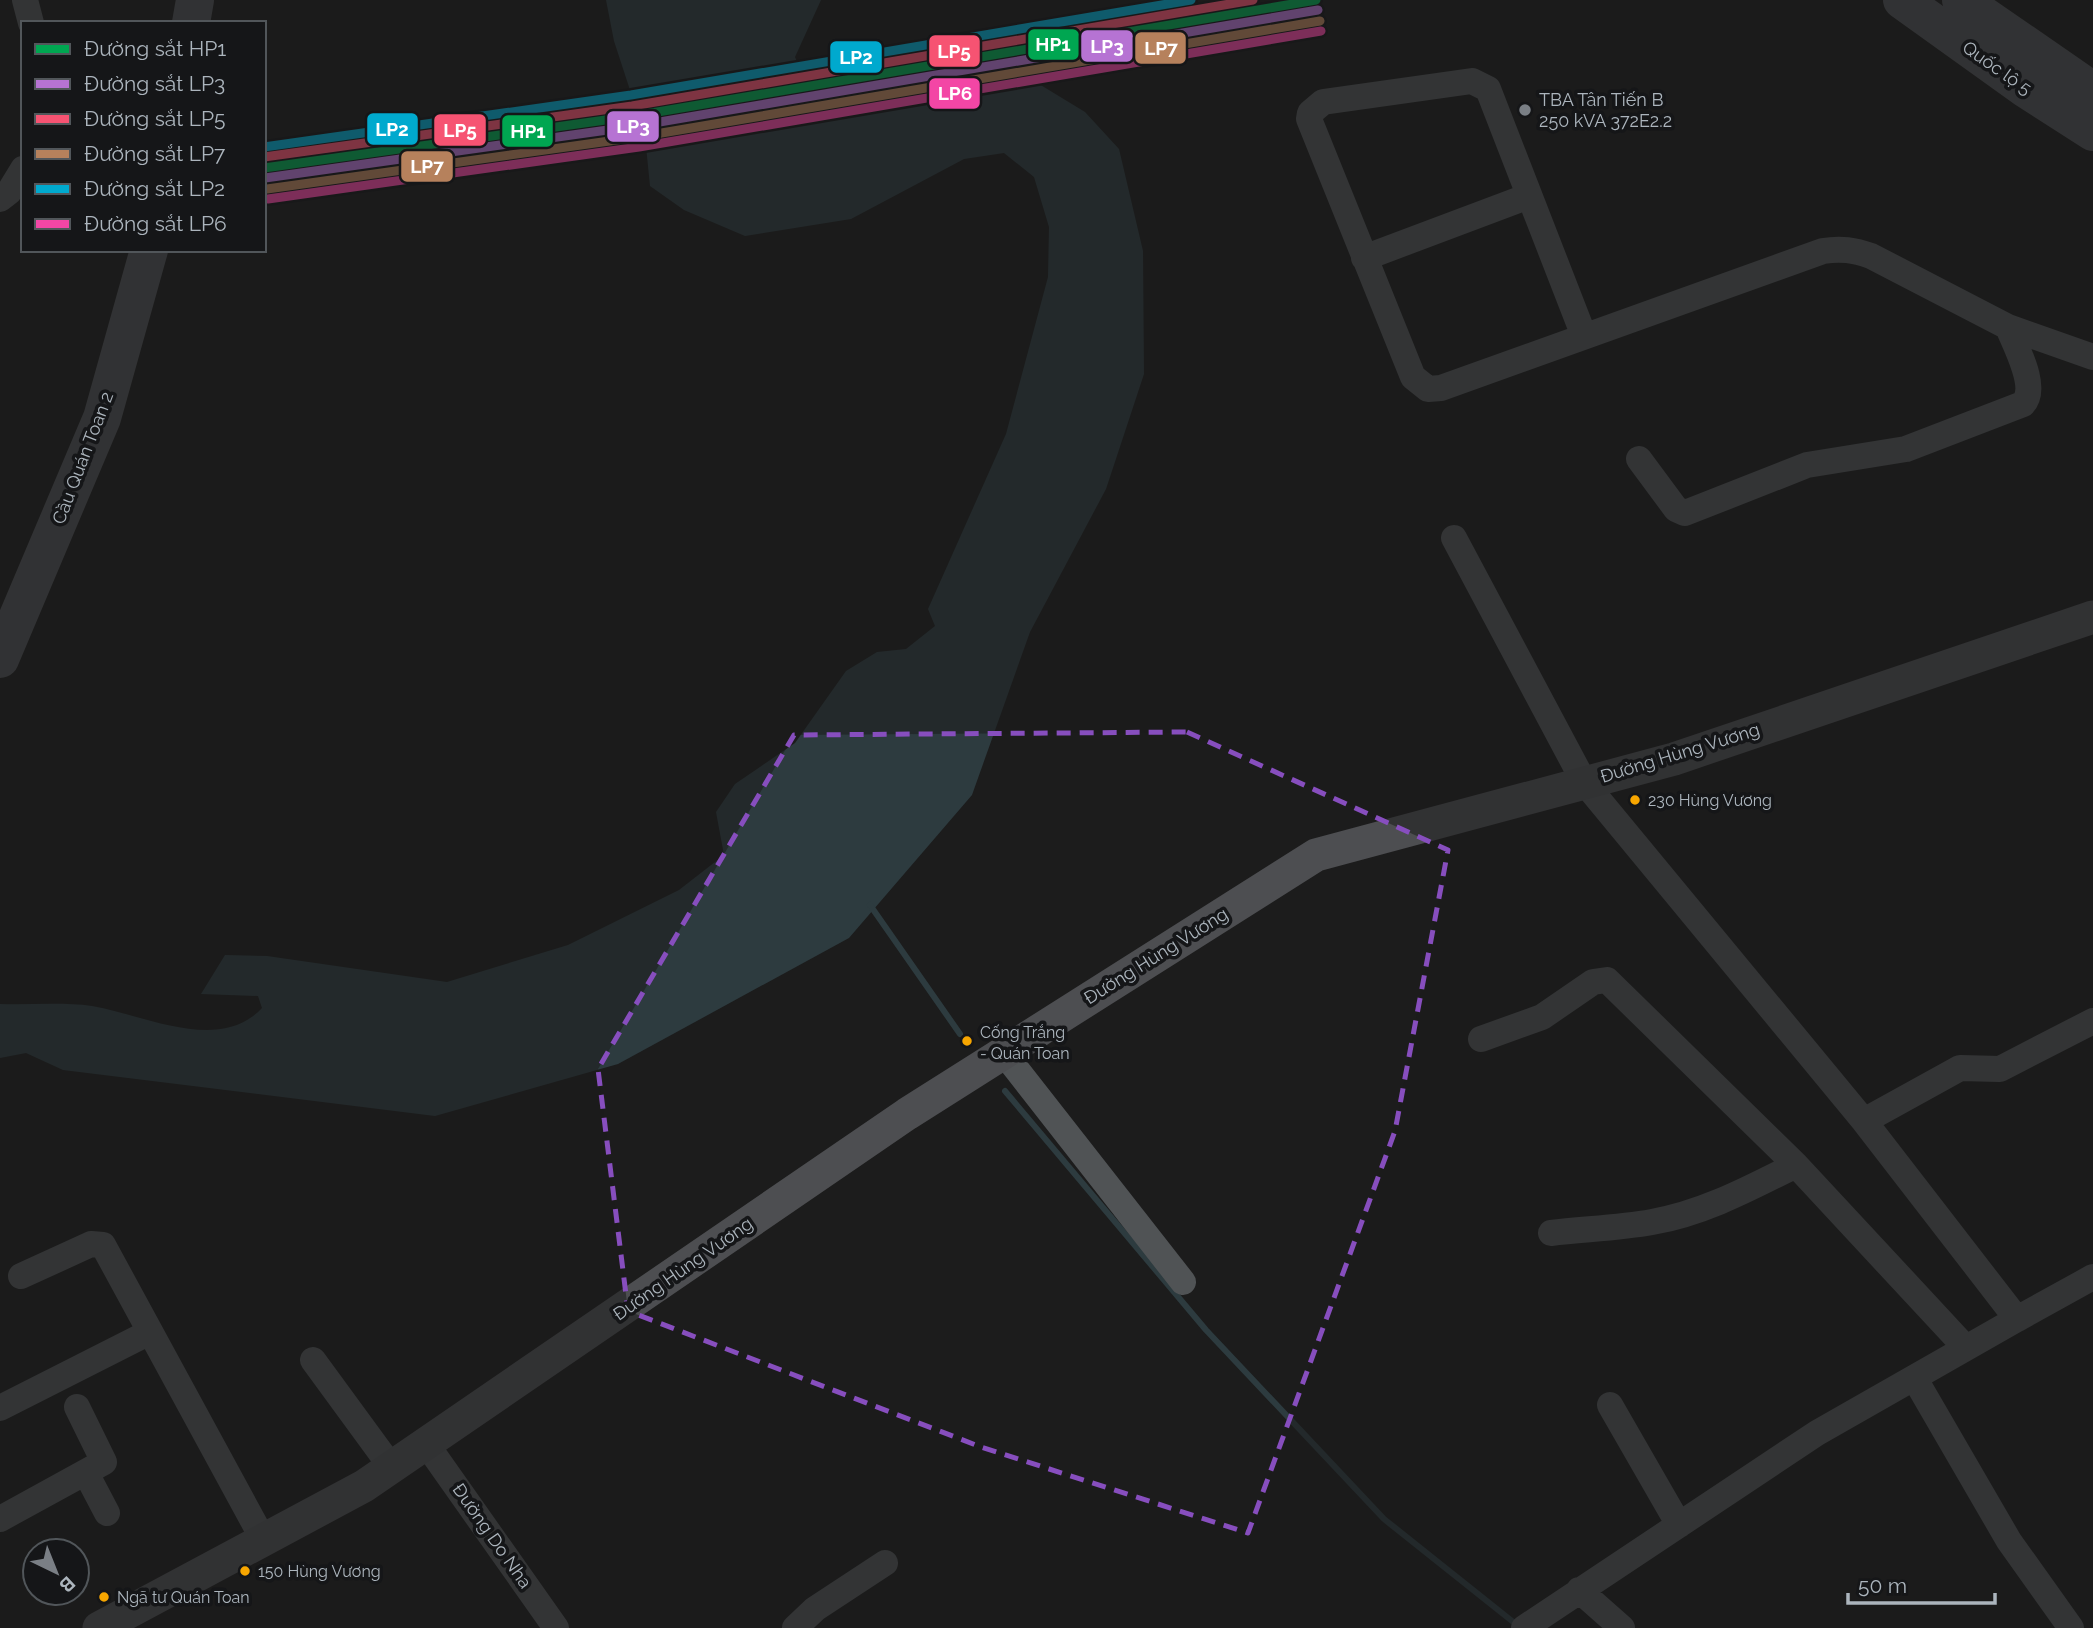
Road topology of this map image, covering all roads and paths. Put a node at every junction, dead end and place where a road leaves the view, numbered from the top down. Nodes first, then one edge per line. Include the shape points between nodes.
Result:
1 (25, 0) edge
2 (168, 0) edge
3 (195, 0) edge
4 (1902, 0) edge
5 (1961, 0) edge
6 (30, 21) edge
7 (164, 21) edge
8 (191, 21) edge
9 (2036, 75) junction
10 (2093, 91) edge
11 (2093, 132) edge
12 (21, 172) edge
13 (1529, 195) junction
14 (0, 199) edge
15 (125, 252) edge
16 (148, 252) edge
17 (1364, 258) junction
18 (2008, 327) junction
19 (1584, 336) junction
20 (2093, 357) edge
21 (1639, 459) dead end
22 (1454, 538) dead end
23 (0, 602) edge
24 (2093, 617) edge
25 (0, 659) edge
26 (1584, 782) junction
27 (2093, 1021) edge
28 (1481, 1039) dead end
29 (1003, 1052) junction
30 (1864, 1121) junction
31 (1796, 1165) junction
32 (1550, 1233) dead end
33 (21, 1276) dead end
34 (2093, 1277) edge
35 (1183, 1282) dead end
36 (2017, 1319) junction
37 (150, 1332) junction
38 (1966, 1348) junction
39 (313, 1360) dead end
40 (1915, 1379) junction
41 (1610, 1405) dead end
42 (77, 1407) dead end
43 (0, 1408) edge
44 (428, 1445) junction
45 (392, 1468) junction
46 (86, 1473) junction
47 (107, 1513) dead end
48 (0, 1519) edge
49 (1679, 1525) junction
50 (264, 1541) junction
51 (885, 1563) dead end
52 (1579, 1590) junction
53 (1528, 1625) edge
54 (99, 1628) edge
55 (556, 1628) edge
56 (795, 1628) edge
57 (1622, 1628) edge
58 (2071, 1628) edge

1 - 6 street
2 - 7 highway
3 - 8 highway
4 - 9 highway, Quốc lộ 5
5 - 9 highway, Quốc lộ 5
9 - 10 highway, Quốc lộ 5
9 - 11 highway, Quốc lộ 5
12 - 14 street
13 - 17 street
13 - 17 street via 1493,97 1481,83 1323,102 1309,119
13 - 19 street
15 - 23 highway, Cầu Quán Toan 2 via 84,397
16 - 25 highway, Cầu Quán Toan 2 via 102,418
17 - 19 street via 1413,377 1428,389
18 - 19 street via 1871,256 1838,249
18 - 20 street
18 - 21 street via 2029,388 2027,399 1925,443 1807,465 1685,513 1676,509
22 - 26 street
24 - 26 main road, Đường Hùng Vương via 1674,759
26 - 29 main road, Đường Hùng Vương via 1316,855
26 - 30 street
27 - 30 street via 2000,1069 1966,1066
28 - 31 street via 1542,1017 1593,982 1607,980
29 - 35 street
29 - 44 main road, Đường Hùng Vương
30 - 36 street
31 - 32 street via 1730,1198 1679,1215
31 - 38 street
33 - 37 street via 91,1244 103,1245
34 - 36 street
36 - 38 street
37 - 43 street
37 - 50 street
38 - 40 street
39 - 45 street
40 - 49 street via 1817,1433
40 - 58 street via 2009,1541
41 - 49 street
42 - 46 street via 104,1462
44 - 45 main road, Đường Hùng Vương
44 - 55 street, Đường Do Nha
45 - 50 main road, Đường Hùng Vương
46 - 47 street
46 - 48 street
49 - 52 street
50 - 54 main road, Đường Hùng Vương
51 - 56 street
52 - 53 street
52 - 57 street

